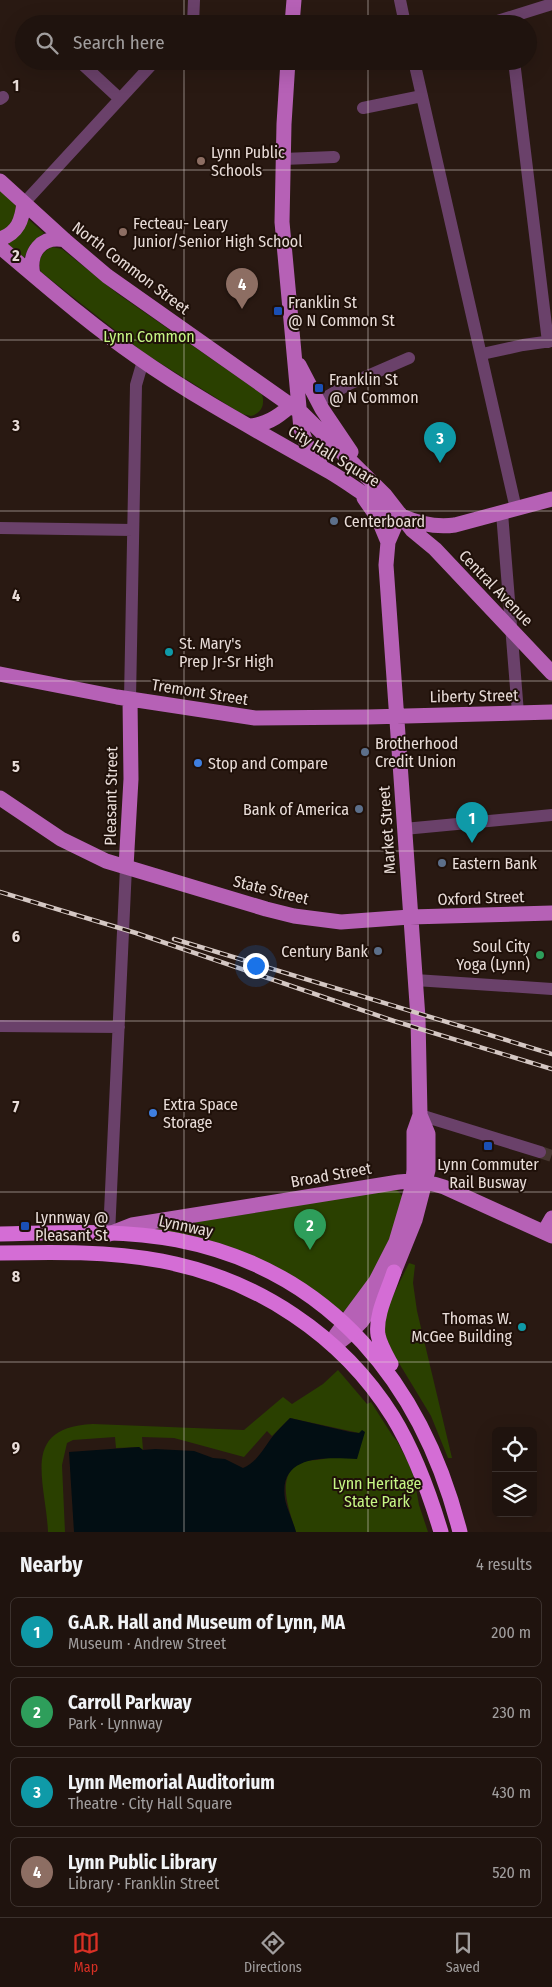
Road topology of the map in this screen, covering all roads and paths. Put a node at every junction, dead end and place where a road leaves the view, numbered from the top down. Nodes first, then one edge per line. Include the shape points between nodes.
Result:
1 (194, 0) edge
2 (294, 0) edge
3 (400, 0) edge
4 (552, 4) edge
5 (193, 15) edge
6 (293, 15) edge
7 (403, 15) edge
8 (524, 15) edge
9 (89, 70) edge
10 (147, 70) edge
11 (288, 70) edge
12 (416, 70) edge
13 (515, 70) edge
14 (422, 96) junction
15 (120, 99) junction
16 (363, 108) dead end
17 (334, 157) dead end
18 (283, 159) junction
19 (0, 181) edge
20 (24, 203) junction
21 (0, 238) edge
22 (65, 240) junction
23 (0, 247) edge
24 (33, 275) junction
25 (550, 342) edge
26 (293, 347) junction
27 (482, 354) junction
28 (408, 358) dead end
29 (143, 361) junction
30 (310, 388) junction
31 (318, 402) junction
32 (296, 405) junction
33 (249, 426) junction
34 (361, 472) junction
35 (331, 473) junction
36 (352, 485) junction
37 (552, 500) edge
38 (509, 511) junction
39 (400, 514) junction
40 (455, 525) junction
41 (0, 528) edge
42 (133, 530) junction
43 (388, 542) junction
44 (435, 549) junction
45 (511, 629) junction
46 (552, 673) edge
47 (0, 674) edge
48 (130, 699) junction
49 (552, 712) edge
50 (518, 713) junction
51 (396, 716) junction
52 (0, 798) edge
53 (552, 815) edge
54 (404, 829) junction
55 (126, 867) junction
56 (552, 913) edge
57 (410, 917) junction
58 (415, 980) junction
59 (552, 989) edge
60 (0, 1026) edge
61 (119, 1026) junction
62 (420, 1115) junction
63 (540, 1152) tunnel mouth
64 (420, 1181) junction
65 (414, 1203) junction
66 (552, 1218) edge
67 (0, 1234) edge
68 (109, 1234) junction
69 (548, 1234) edge
70 (0, 1253) edge
71 (394, 1272) junction
72 (352, 1322) junction
73 (334, 1346) junction
74 (415, 1413) junction
75 (441, 1532) edge
76 (460, 1532) edge

1 - 5 street
2 - 6 main road
3 - 7 street
4 - 8 street
9 - 15 street
10 - 15 street
11 - 18 main road
12 - 14 street
13 - 25 street
14 - 16 street
14 - 27 street
15 - 20 street
17 - 18 street
18 - 26 main road via 283,231
19 - 20 main road, North Common Street
20 - 21 main road via 17,228
20 - 22 main road, North Common Street
22 - 24 main road via 52,239 38,246 31,260
22 - 32 main road, North Common Street via 116,282
23 - 24 main road, City Hall Square
24 - 29 main road, City Hall Square
25 - 27 street
26 - 30 main road
26 - 32 main road
27 - 38 street
28 - 31 street
29 - 33 main road, City Hall Square
29 - 42 street, Pleasant Street via 136,385
30 - 31 main road
30 - 32 main road
31 - 34 main road
32 - 33 main road via 261,424
32 - 34 main road, North Common Street
32 - 35 main road via 307,445
33 - 35 main road, City Hall Square
34 - 39 main road, City Hall Square
35 - 36 main road, City Hall Square
36 - 39 main road, City Hall Square via 386,509
36 - 43 main road, Market Street via 372,508
37 - 38 main road
38 - 40 main road
38 - 45 street
39 - 40 main road, City Hall Square via 430,526
39 - 43 main road, Market Street
39 - 44 main road, City Hall Square via 412,530
40 - 44 main road via 435,537 432,543
41 - 42 street
42 - 48 street, Pleasant Street
43 - 51 main road, Market Street via 386,565
44 - 45 main road, Central Avenue
45 - 46 main road, Central Avenue
45 - 50 street
47 - 48 main road, Tremont Street
48 - 51 main road, Tremont Street via 255,718
48 - 55 main road, Pleasant Street via 131,779
49 - 50 main road, Liberty Street
50 - 51 main road, Liberty Street
51 - 54 main road, Market Street
52 - 55 main road, State Street via 61,839
53 - 54 street
54 - 57 main road, Market Street
55 - 57 main road, State Street via 294,916 341,922
55 - 61 street, Pleasant Street
56 - 57 main road, Oxford Street
57 - 58 main road, Market Street
58 - 59 street
58 - 62 main road, Market Street
60 - 61 street
61 - 68 street, Pleasant Street
62 - 63 street
62 - 64 main road, Market Street via 428,1134 428,1161
64 - 65 main road, Market Street
64 - 68 main road, Broad Street via 132,1225
64 - 69 main road, Broad Street via 444,1187
65 - 71 main road via 409,1238
65 - 72 main road via 386,1264
66 - 69 main road
67 - 68 highway, Lynnway
68 - 72 highway, Lynnway via 178,1240 237,1258 293,1286
70 - 73 highway via 97,1254 160,1261 195,1269 231,1281 266,1298
71 - 72 main road via 382,1293
71 - 74 highway via 380,1316 378,1335
72 - 73 main road
72 - 74 highway, Lynnway
73 - 75 highway via 375,1391 397,1424 421,1473
74 - 76 highway, Lynnway via 442,1471

